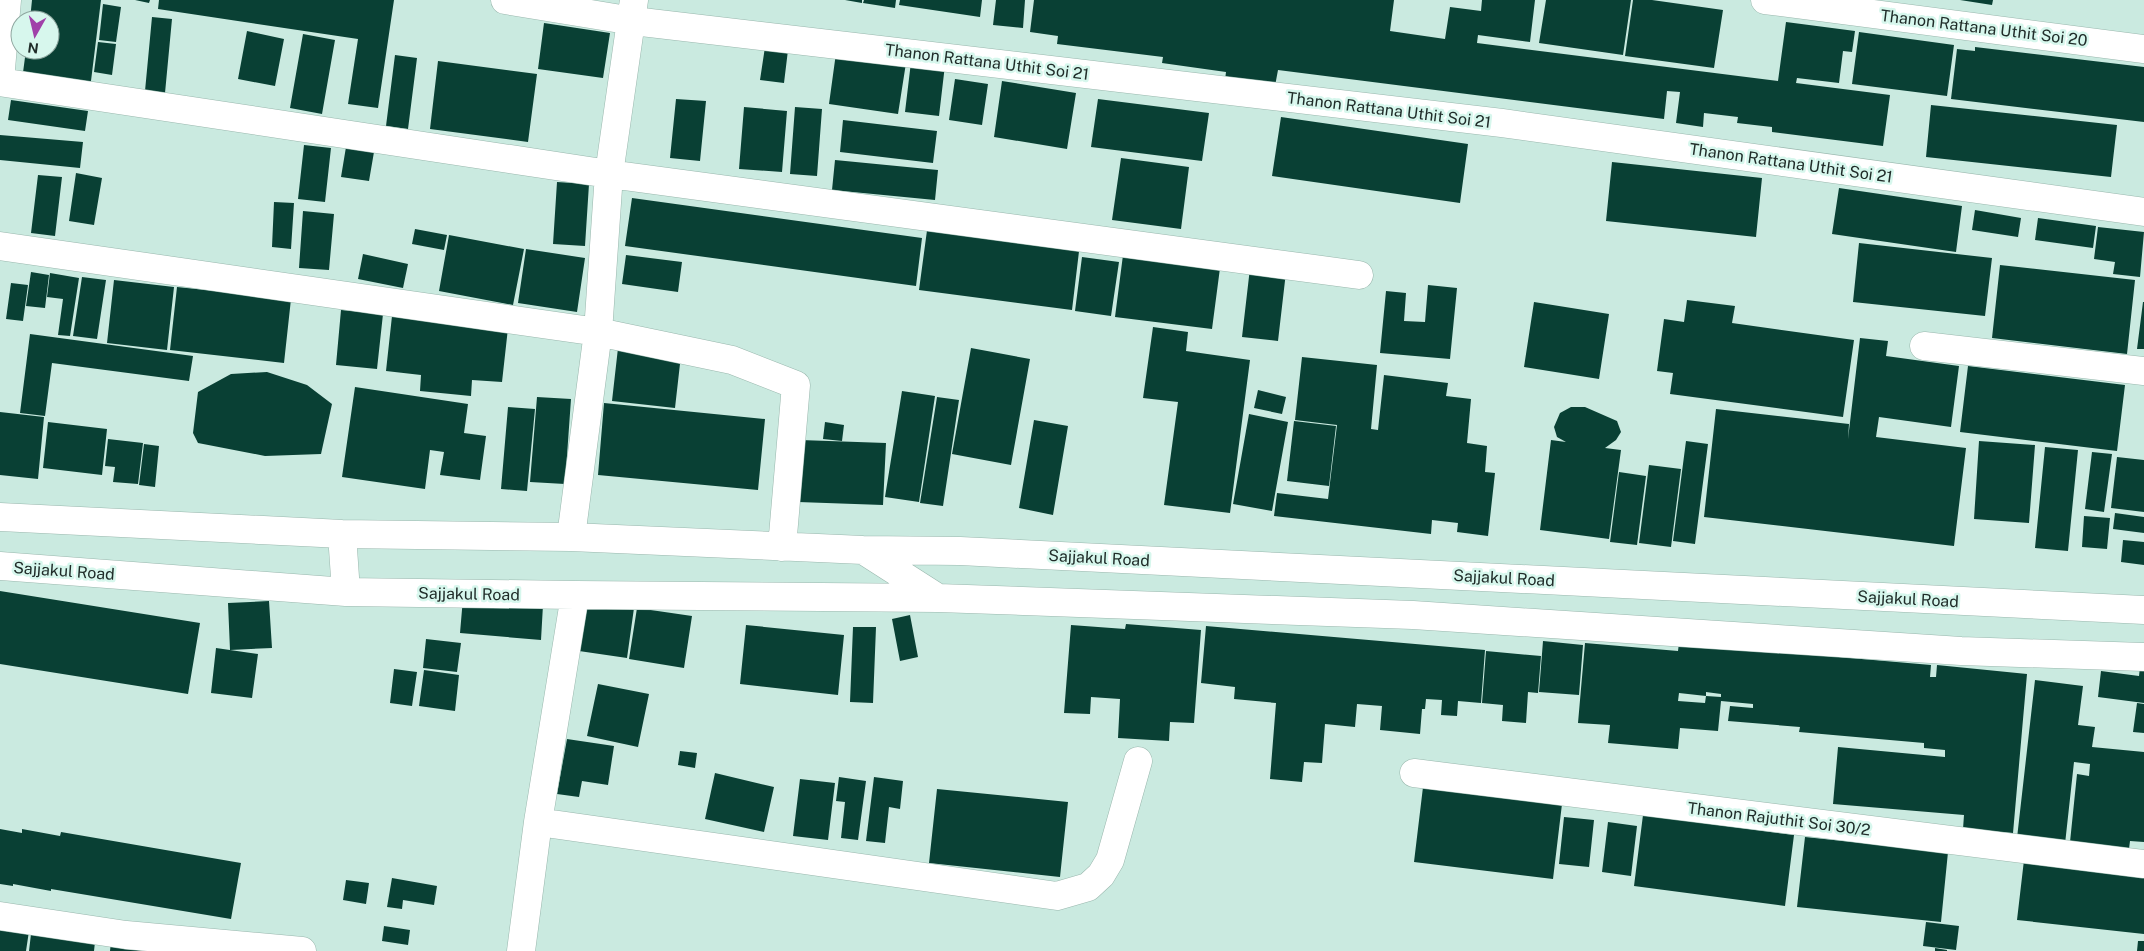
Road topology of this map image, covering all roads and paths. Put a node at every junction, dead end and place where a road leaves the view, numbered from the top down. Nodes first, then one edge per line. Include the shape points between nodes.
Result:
1 (7, 0) edge
2 (505, 0) edge
3 (1765, 0) edge
4 (634, 10) edge
5 (2144, 49) edge
6 (0, 81) edge
7 (609, 174) junction
8 (2144, 212) edge
9 (4, 246) edge
10 (1359, 275) dead end
11 (598, 332) junction
12 (1924, 346) dead end
13 (2144, 371) edge
14 (0, 517) edge
15 (342, 534) junction
16 (571, 537) junction
17 (782, 547) junction
18 (864, 550) junction
19 (0, 566) edge
20 (346, 592) junction
21 (575, 596) junction
22 (938, 598) junction
23 (2144, 610) edge
24 (2144, 656) edge
25 (1138, 761) dead end
26 (1414, 773) dead end
27 (538, 822) junction
28 (2144, 864) edge
29 (0, 916) edge
30 (302, 951) edge
31 (521, 951) edge

1 - 6 street
2 - 4 street, Thanon Rattana Uthit Soi 21
3 - 5 street, Thanon Rattana Uthit Soi 20
4 - 7 street
4 - 8 street, Thanon Rattana Uthit Soi 21 via 1502,123
6 - 7 street
7 - 10 street
7 - 11 street
9 - 11 street
11 - 16 street
11 - 17 street via 732,360 796,384
12 - 13 street
14 - 15 street, Sajjakul Road
15 - 16 street, Sajjakul Road
15 - 20 street
16 - 17 street, Sajjakul Road
17 - 18 street, Sajjakul Road
18 - 22 street
18 - 23 street, Sajjakul Road
19 - 20 street, Sajjakul Road
20 - 21 street, Sajjakul Road
21 - 22 street, Sajjakul Road
21 - 27 street
22 - 24 street, Sajjakul Road via 1413,615 1961,650
25 - 27 street via 1110,860 1088,887 1057,896
26 - 28 street, Thanon Rajuthit Soi 30/2
27 - 31 street
29 - 30 street via 126,935

